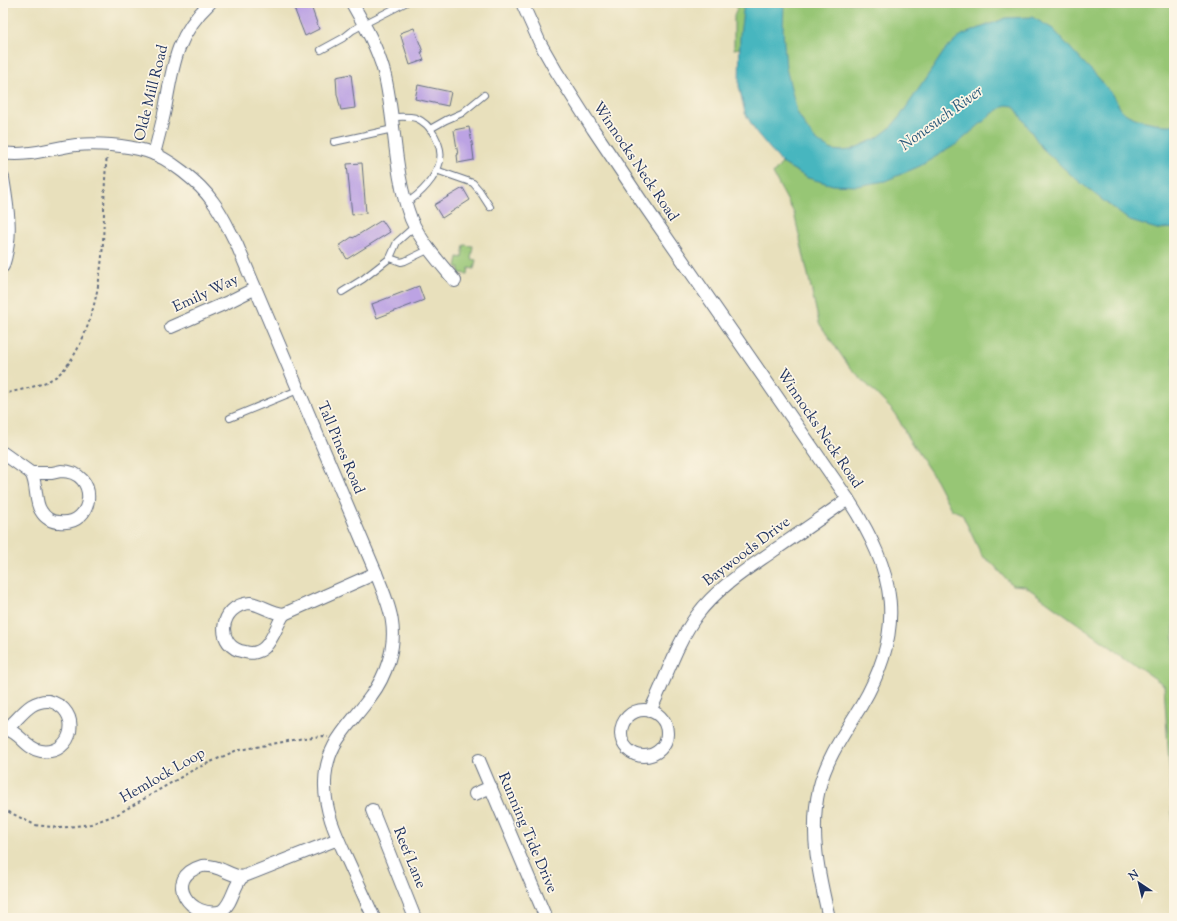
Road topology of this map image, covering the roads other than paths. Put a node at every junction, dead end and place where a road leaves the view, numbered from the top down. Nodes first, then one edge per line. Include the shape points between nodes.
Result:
1 (210, 3) edge
2 (352, 3) edge
3 (405, 3) edge
4 (522, 3) edge
5 (364, 24) junction
6 (320, 50) dead end
7 (484, 95) dead end
8 (392, 123) junction
9 (430, 129) junction
10 (334, 142) dead end
11 (3, 153) edge
12 (154, 154) junction
13 (436, 170) junction
14 (3, 178) edge
15 (406, 203) junction
16 (490, 207) dead end
17 (415, 226) junction
18 (430, 250) junction
19 (390, 258) junction
20 (3, 266) edge
21 (455, 281) dead end
22 (254, 289) junction
23 (342, 292) dead end
24 (171, 327) dead end
25 (298, 390) junction
26 (230, 418) dead end
27 (3, 453) edge
28 (32, 473) junction
29 (848, 499) junction
30 (376, 573) junction
31 (284, 614) junction
32 (650, 711) dead end
33 (4, 729) edge
34 (479, 760) dead end
35 (491, 787) junction
36 (475, 794) dead end
37 (372, 810) dead end
38 (382, 835) junction
39 (338, 839) junction
40 (370, 839) dead end
41 (242, 877) junction
42 (374, 918) edge
43 (415, 918) edge
44 (546, 918) edge
45 (829, 918) edge

1 - 12 street, Olde Mill Road via 190,25 178,48
2 - 5 street
3 - 5 lane
4 - 29 street, Winnocks Neck Road via 556,71 640,199
5 - 6 lane
5 - 8 street via 377,49
7 - 9 lane via 462,113
8 - 9 lane via 405,117 417,119
8 - 10 lane
8 - 15 street
9 - 13 lane via 440,153
11 - 12 street, Tall Pines Road via 36,152 80,145 139,149
12 - 22 street, Tall Pines Road via 187,175 213,202 237,245
13 - 15 lane via 423,189
13 - 16 lane via 473,183
14 - 20 street via 10,224
15 - 17 street
17 - 18 street
17 - 19 lane via 397,242
18 - 19 lane via 401,262
18 - 21 street
19 - 23 lane via 364,279
22 - 24 street, Emily Way
22 - 25 street, Tall Pines Road
25 - 26 lane
25 - 30 street, Tall Pines Road
27 - 28 street
28 - 28 street via 38,505 48,518 65,523 77,519 83,513 88,493 77,475 65,471
29 - 32 street, Baywoods Drive via 722,588 711,599 684,635
29 - 45 street, Winnocks Neck Road via 872,538 883,568 890,597 890,621 888,641 876,678 833,753 819,789 815,817 816,851
30 - 31 street
30 - 39 street, Tall Pines Road via 390,611 392,640 389,658 377,688 336,740 327,765 325,788 329,815
31 - 31 street via 273,613 254,604 238,606 226,617 226,637 232,647 239,651 247,653 259,650 269,643
33 - 33 street via 16,733 33,749 46,752 62,745 70,734 71,725 61,706 44,701 32,705
34 - 35 street, Running Tide Drive
35 - 36 street
35 - 44 street, Running Tide Drive
37 - 38 street, Reef Lane
38 - 40 street
38 - 43 street, Reef Lane
39 - 41 street
39 - 42 street, Tall Pines Road
41 - 41 street via 212,866 198,868 184,880 184,899 188,907 196,913 214,915 226,907 237,882

